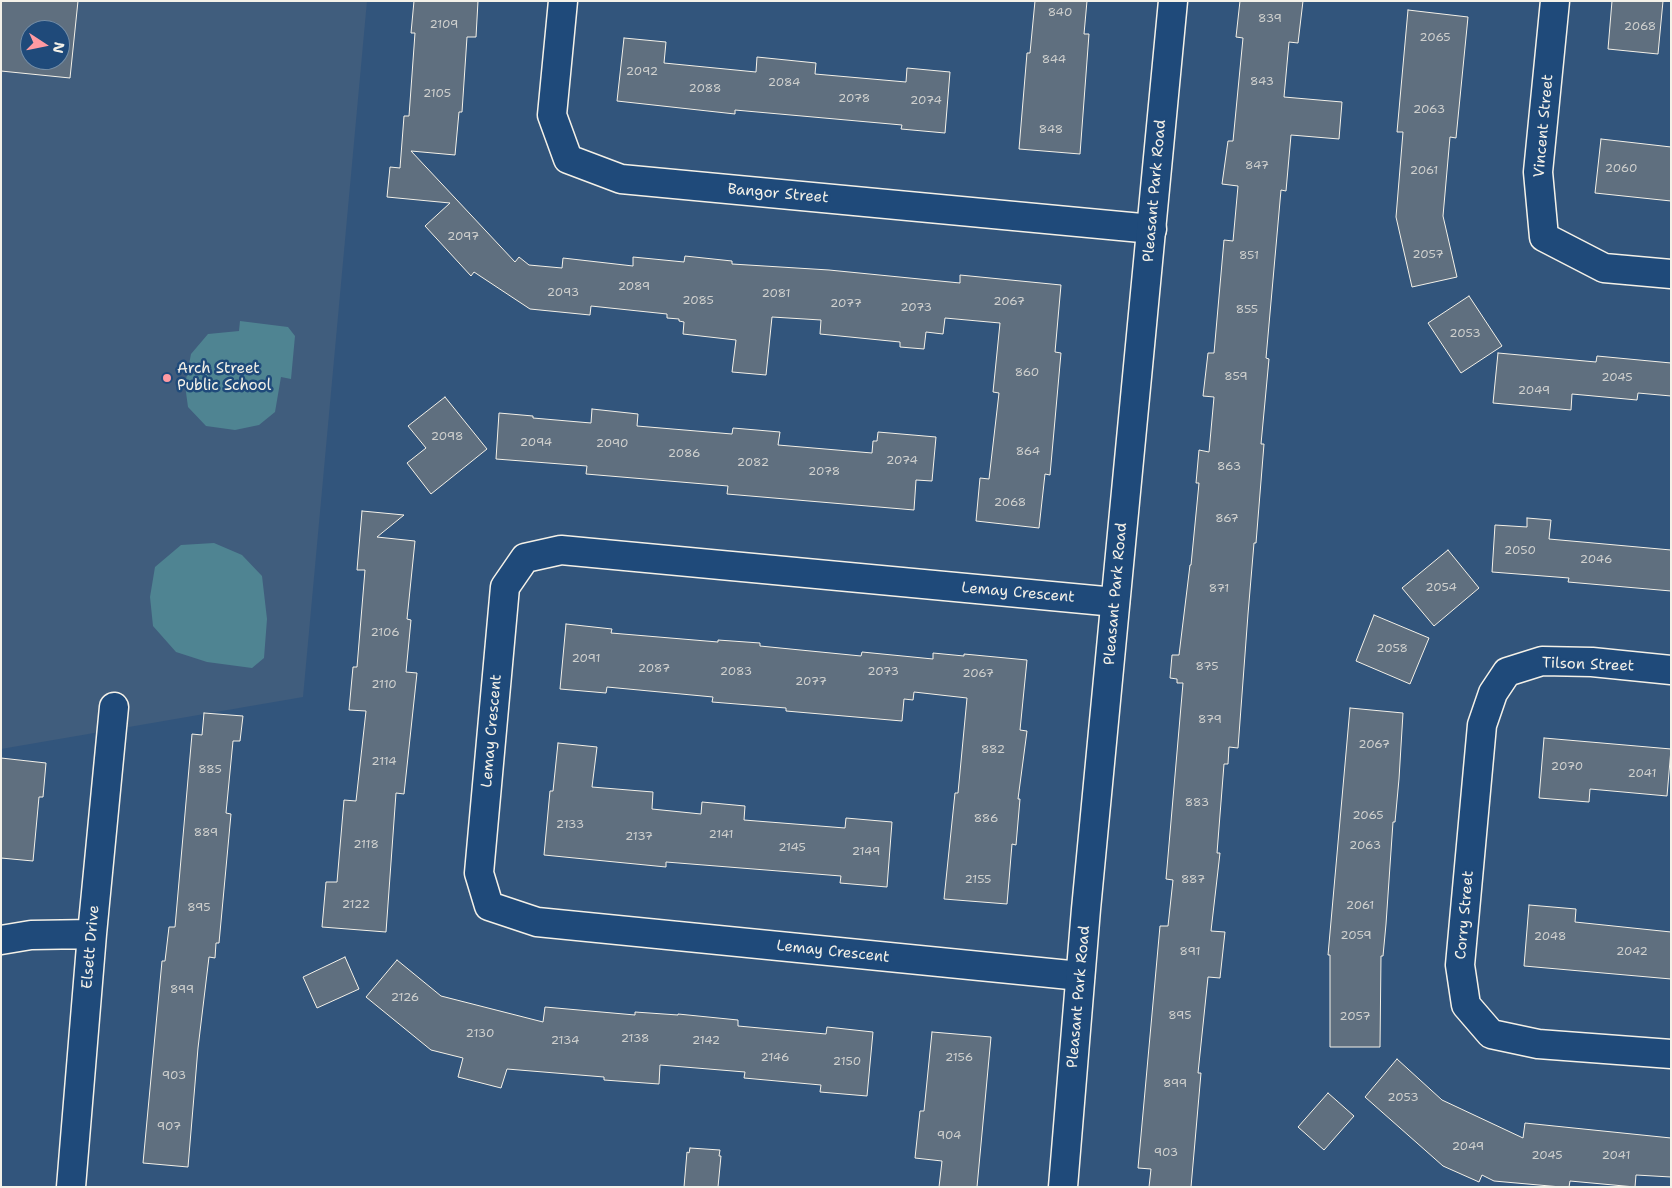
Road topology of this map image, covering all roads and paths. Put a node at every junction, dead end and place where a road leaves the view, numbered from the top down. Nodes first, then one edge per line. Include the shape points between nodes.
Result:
1 (563, 1) edge
2 (1173, 1) edge
3 (1555, 1) edge
4 (1152, 229) junction
5 (1671, 274) edge
6 (1115, 602) junction
7 (1671, 670) edge
8 (1507, 672) joint
9 (114, 707) dead end
10 (92, 934) junction
11 (1, 940) edge
12 (1080, 976) junction
13 (1671, 1054) edge
14 (71, 1187) edge
15 (1063, 1187) edge

1 - 4 street, Bangor Street via 552,115 568,159 621,179
2 - 4 street, Pleasant Park Road
3 - 5 street, Vincent Street via 1538,172 1544,237 1604,268
4 - 6 street, Pleasant Park Road
6 - 12 street, Pleasant Park Road
6 - 12 street, Lemay Crescent via 561,550 525,558 505,587 479,873 489,906 537,922
7 - 8 street, Tilson Street via 1542,661
8 - 13 street, Corry Street via 1493,693 1482,725 1460,965 1466,1005 1491,1034 1538,1044
9 - 10 street, Elsett Drive
10 - 11 street via 31,935
10 - 14 street, Elsett Drive
12 - 15 street, Pleasant Park Road

